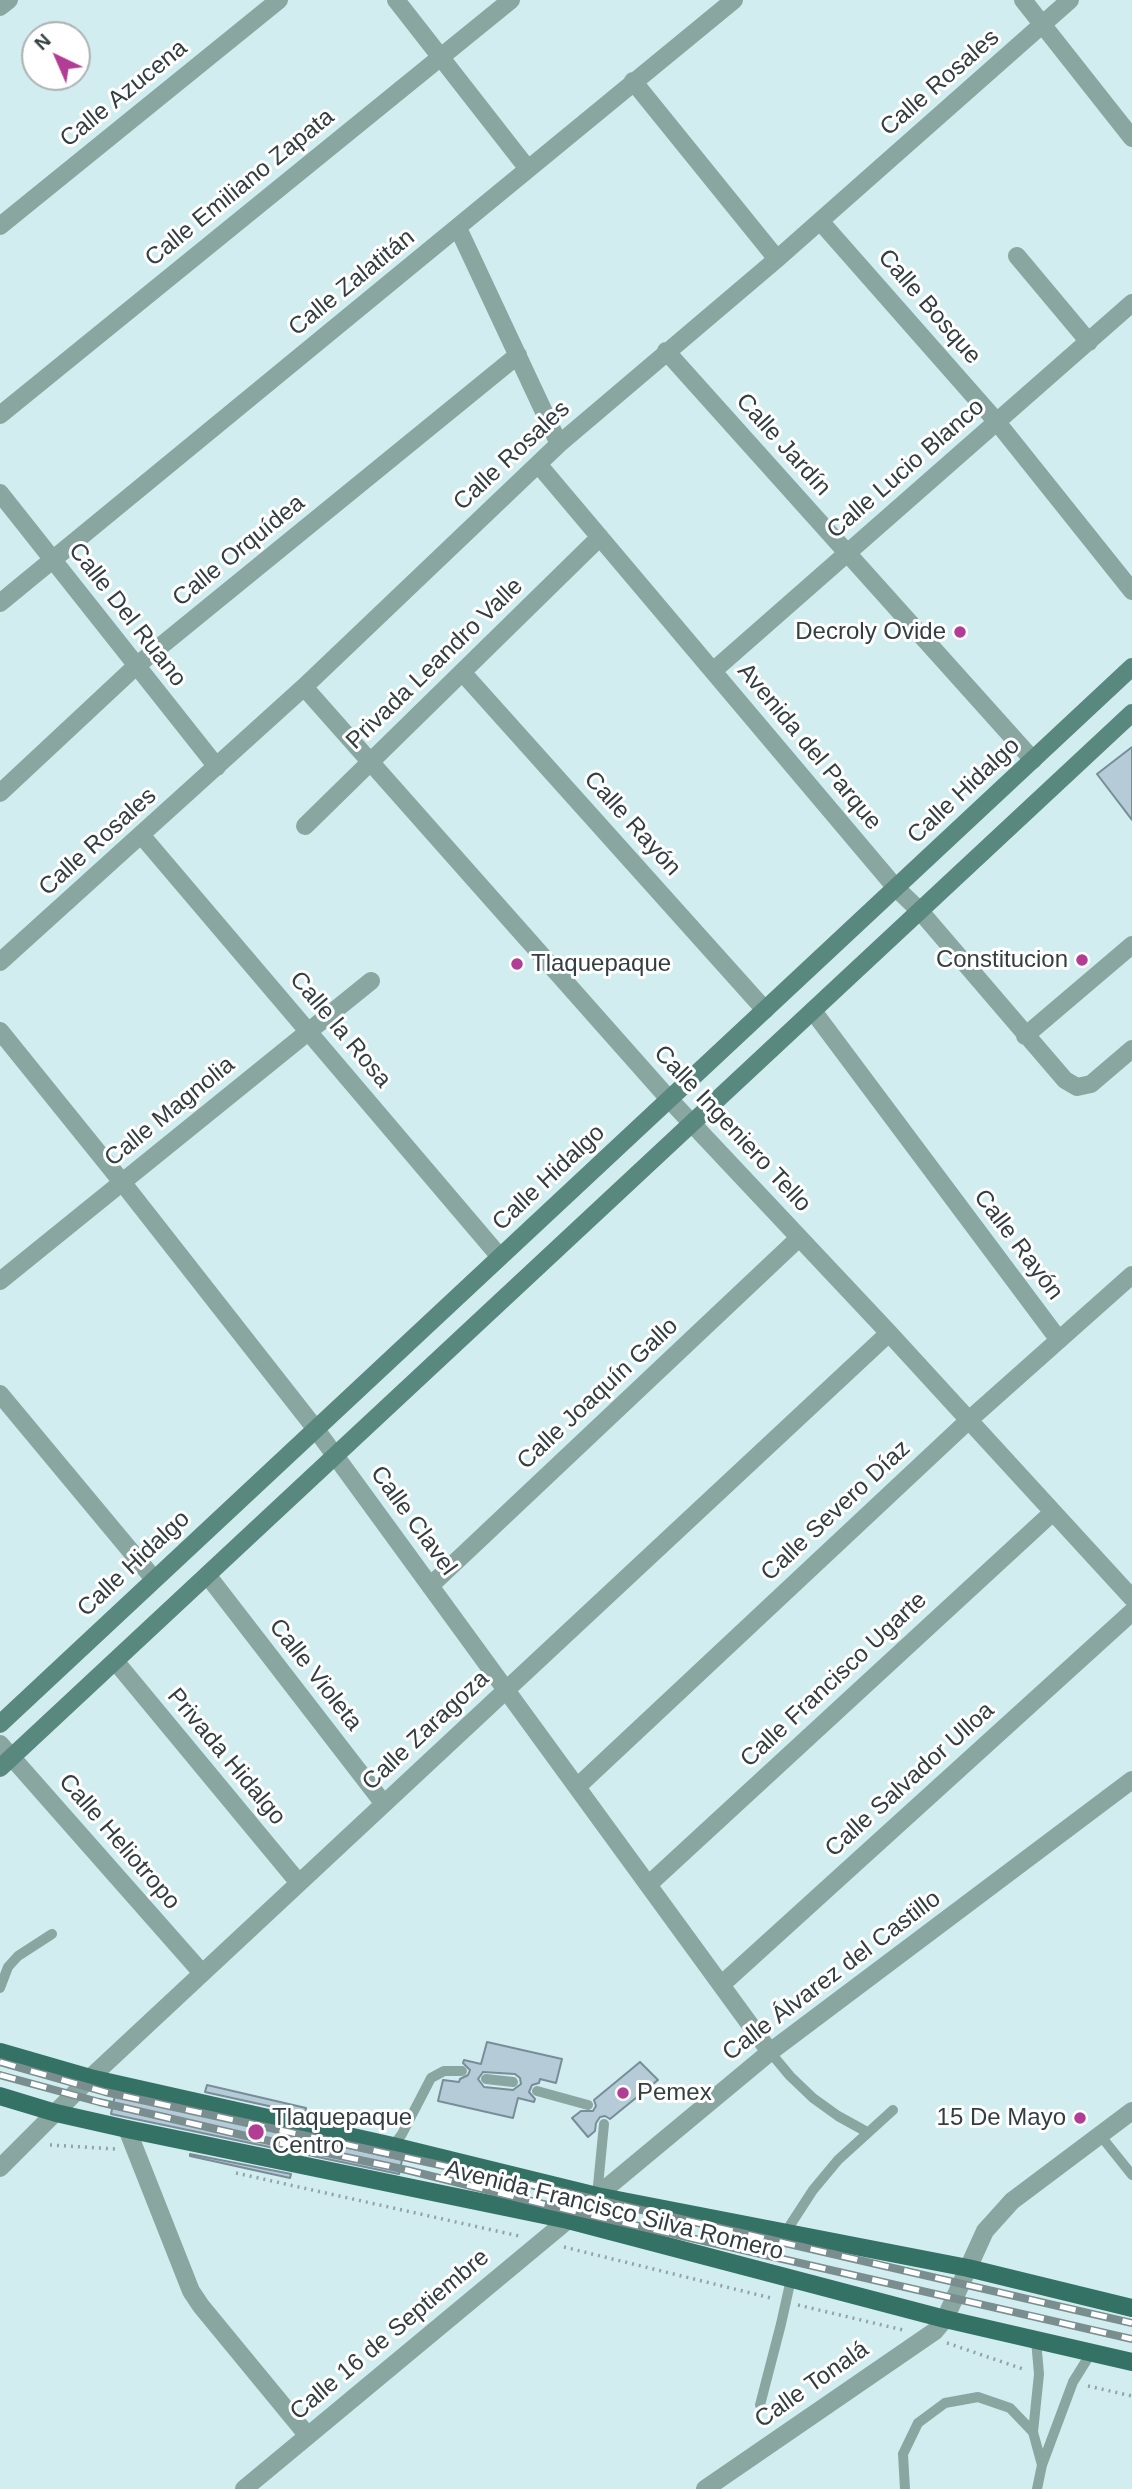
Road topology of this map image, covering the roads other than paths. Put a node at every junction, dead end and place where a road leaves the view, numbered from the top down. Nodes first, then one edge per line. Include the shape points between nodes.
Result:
1 (9, 0) edge
2 (279, 0) edge
3 (397, 0) edge
4 (512, 0) edge
5 (734, 0) edge
6 (1023, 0) edge
7 (1070, 0) edge
8 (0, 7) edge
9 (1043, 25) junction
10 (441, 57) junction
11 (633, 81) junction
12 (1132, 138) edge
13 (528, 169) junction
14 (820, 221) junction
15 (0, 226) edge
16 (458, 228) junction
17 (1017, 256) dead end
18 (777, 259) junction
19 (1132, 303) edge
20 (1088, 342) junction
21 (666, 351) junction
22 (517, 355) junction
23 (0, 415) edge
24 (998, 422) junction
25 (559, 444) junction
26 (538, 464) junction
27 (0, 493) edge
28 (600, 537) junction
29 (847, 554) junction
30 (51, 559) junction
31 (1132, 591) edge
32 (0, 603) edge
33 (135, 667) junction
34 (1132, 667) edge
35 (713, 671) junction
36 (462, 672) junction
37 (304, 687) junction
38 (1132, 713) edge
39 (1033, 760) junction
40 (370, 761) junction
41 (217, 767) junction
42 (0, 793) edge
43 (305, 826) dead end
44 (142, 836) junction
45 (896, 888) junction
46 (920, 911) junction
47 (1132, 945) edge
48 (0, 962) edge
49 (371, 981) dead end
50 (765, 1010) junction
51 (813, 1011) junction
52 (0, 1031) edge
53 (309, 1032) junction
54 (1025, 1036) junction
55 (1132, 1049) edge
56 (669, 1099) junction
57 (692, 1124) junction
58 (122, 1182) junction
59 (799, 1238) junction
60 (500, 1257) junction
61 (1132, 1275) edge
62 (0, 1281) edge
63 (889, 1333) junction
64 (1059, 1340) junction
65 (0, 1394) edge
66 (969, 1420) junction
67 (315, 1429) junction
68 (335, 1457) junction
69 (1053, 1512) junction
70 (208, 1576) junction
71 (154, 1579) junction
72 (430, 1586) junction
73 (1132, 1598) edge
74 (1132, 1612) edge
75 (116, 1662) junction
76 (506, 1690) junction
77 (0, 1724) edge
78 (4, 1757) edge
79 (1132, 1780) edge
80 (577, 1787) junction
81 (384, 1804) junction
82 (299, 1883) junction
83 (648, 1885) junction
84 (52, 1934) dead end
85 (202, 1973) junction
86 (721, 1985) junction
87 (0, 1988) edge
88 (0, 2052) edge
89 (770, 2052) junction
90 (462, 2071) dead end
91 (90, 2078) junction
92 (486, 2079) dead end
93 (513, 2082) dead end
94 (537, 2091) dead end
95 (0, 2096) edge
96 (588, 2105) dead end
97 (893, 2110) dead end
98 (1132, 2110) edge
99 (56, 2113) junction
100 (604, 2124) dead end
101 (127, 2129) junction
102 (867, 2132) junction
103 (1100, 2134) junction
104 (393, 2146) junction
105 (0, 2168) edge
106 (1132, 2175) edge
107 (597, 2196) junction
108 (568, 2220) junction
109 (785, 2233) junction
110 (968, 2269) junction
111 (790, 2279) junction
112 (1132, 2308) edge
113 (945, 2319) junction
114 (1036, 2340) junction
115 (1091, 2353) junction
116 (1132, 2362) edge
117 (760, 2405) dead end
118 (1033, 2432) junction
119 (308, 2436) junction
120 (1042, 2465) junction
121 (244, 2489) edge
122 (705, 2489) edge
123 (905, 2489) edge
124 (1037, 2489) edge

1 - 8 street
2 - 15 street, Calle Azucena
3 - 10 street
4 - 10 street, Calle Emiliano Zapata
5 - 11 street, Calle Zalatitán
6 - 9 street
7 - 9 street, Calle Rosales
9 - 12 street
9 - 14 street, Calle Rosales
10 - 13 street
10 - 23 street, Calle Emiliano Zapata
11 - 13 street, Calle Zalatitán
11 - 18 street
13 - 16 street, Calle Zalatitán
14 - 18 street, Calle Rosales
14 - 24 street, Calle Bosque
16 - 22 street
16 - 30 street, Calle Zalatitán
17 - 20 street
18 - 21 street, Calle Rosales
19 - 20 street, Calle Lucio Blanco
20 - 24 street, Calle Lucio Blanco
21 - 25 street, Calle Rosales
21 - 29 street, Calle Jardín
22 - 25 street
22 - 33 street, Calle Orquídea
24 - 29 street, Calle Lucio Blanco
24 - 31 street, Calle Bosque
25 - 26 street, Calle Rosales
26 - 28 street, Avenida del Parque
26 - 37 street, Calle Rosales
27 - 30 street, Calle Del Ruano
28 - 35 street, Avenida del Parque
28 - 36 street, Privada Leandro Valle
29 - 35 street, Calle Lucio Blanco
29 - 39 street, Calle Jardín
30 - 32 street, Calle Zalatitán
30 - 33 street, Calle Del Ruano
33 - 41 street, Calle Del Ruano
33 - 42 street, Calle Orquídea
34 - 39 street, Calle Hidalgo
35 - 45 street, Avenida del Parque
36 - 40 street, Privada Leandro Valle
36 - 50 street, Calle Rayón
37 - 40 street, Calle Ingeniero Tello
37 - 41 street, Calle Rosales
38 - 46 street
39 - 45 street, Calle Hidalgo
40 - 43 street, Privada Leandro Valle
40 - 56 street, Calle Ingeniero Tello
41 - 44 street, Calle Rosales
44 - 48 street, Calle Rosales
44 - 53 street, Calle la Rosa
45 - 46 street, Avenida del Parque
45 - 50 street, Calle Hidalgo
46 - 51 street
46 - 54 street, Avenida del Parque
47 - 54 street
49 - 53 street, Calle Magnolia
50 - 56 street, Calle Hidalgo
51 - 57 street
51 - 64 street, Calle Rayón
52 - 58 street, Calle Clavel
53 - 58 street, Calle Magnolia
53 - 60 street, Calle la Rosa
54 - 55 street, Avenida del Parque via 1077,1087 1091,1084
56 - 57 street, Calle Ingeniero Tello
56 - 60 street, Calle Hidalgo
57 - 59 street, Calle Ingeniero Tello
57 - 68 street
58 - 62 street, Calle Magnolia
58 - 67 street, Calle Clavel
59 - 63 street, Calle Ingeniero Tello
59 - 72 street, Calle Joaquín Gallo
60 - 67 street, Calle Hidalgo
61 - 64 street, Calle Severo Díaz
63 - 66 street, Calle Ingeniero Tello
63 - 76 street, Calle Zaragoza
64 - 66 street, Calle Severo Díaz
65 - 71 street
66 - 69 street, Calle Ingeniero Tello
66 - 80 street, Calle Severo Díaz
67 - 68 street, Calle Clavel
67 - 71 street, Calle Hidalgo
68 - 70 street
68 - 72 street, Calle Clavel
69 - 73 street, Calle Ingeniero Tello
69 - 83 street, Calle Francisco Ugarte
70 - 75 street
70 - 81 street, Calle Violeta
71 - 77 street, Calle Hidalgo
72 - 76 street, Calle Clavel
74 - 86 street, Calle Salvador Ulloa
75 - 78 street
75 - 82 street, Privada Hidalgo
76 - 80 street, Calle Clavel
76 - 81 street, Calle Zaragoza
78 - 85 street, Calle Heliotropo
79 - 89 street, Calle Álvarez del Castillo
80 - 83 street, Calle Clavel
81 - 82 street, Calle Zaragoza
82 - 85 street, Calle Zaragoza
83 - 86 street, Calle Clavel
84 - 87 lane via 8,1967
85 - 91 street, Calle Zaragoza
86 - 89 street, Calle Clavel
88 - 91 main road, Avenida Francisco Silva Romero
89 - 102 lane via 813,2098
89 - 107 street, Calle Álvarez del Castillo
90 - 104 lane via 444,2071 431,2078
91 - 99 street, Calle Zaragoza
91 - 104 main road, Avenida Francisco Silva Romero
92 - 93 lane
94 - 96 lane
95 - 99 main road, Avenida Francisco Silva Romero
97 - 102 lane
98 - 103 street
99 - 101 main road, Avenida Francisco Silva Romero
99 - 105 street, Calle Zaragoza
100 - 107 lane
101 - 108 main road, Avenida Francisco Silva Romero
101 - 119 street via 191,2291
102 - 109 lane via 813,2190
103 - 106 lane
103 - 110 street via 1012,2201 985,2231
104 - 107 main road, Avenida Francisco Silva Romero
107 - 108 street, Calle Álvarez del Castillo
107 - 109 main road, Avenida Francisco Silva Romero
108 - 111 main road, Avenida Francisco Silva Romero
108 - 119 street, Calle 16 de Septiembre
109 - 110 main road, Avenida Francisco Silva Romero
110 - 112 main road, Avenida Francisco Silva Romero
110 - 113 street
111 - 113 main road, Avenida Francisco Silva Romero
111 - 117 lane
113 - 114 main road, Avenida Francisco Silva Romero
113 - 122 street, Calle Tonalá
114 - 115 main road, Avenida Francisco Silva Romero
114 - 118 lane via 1039,2374
115 - 116 main road, Avenida Francisco Silva Romero
115 - 120 lane via 1073,2382
118 - 120 lane
118 - 123 lane via 1010,2408 978,2397 944,2403 918,2423 903,2454
119 - 121 street, Calle 16 de Septiembre
120 - 124 lane

